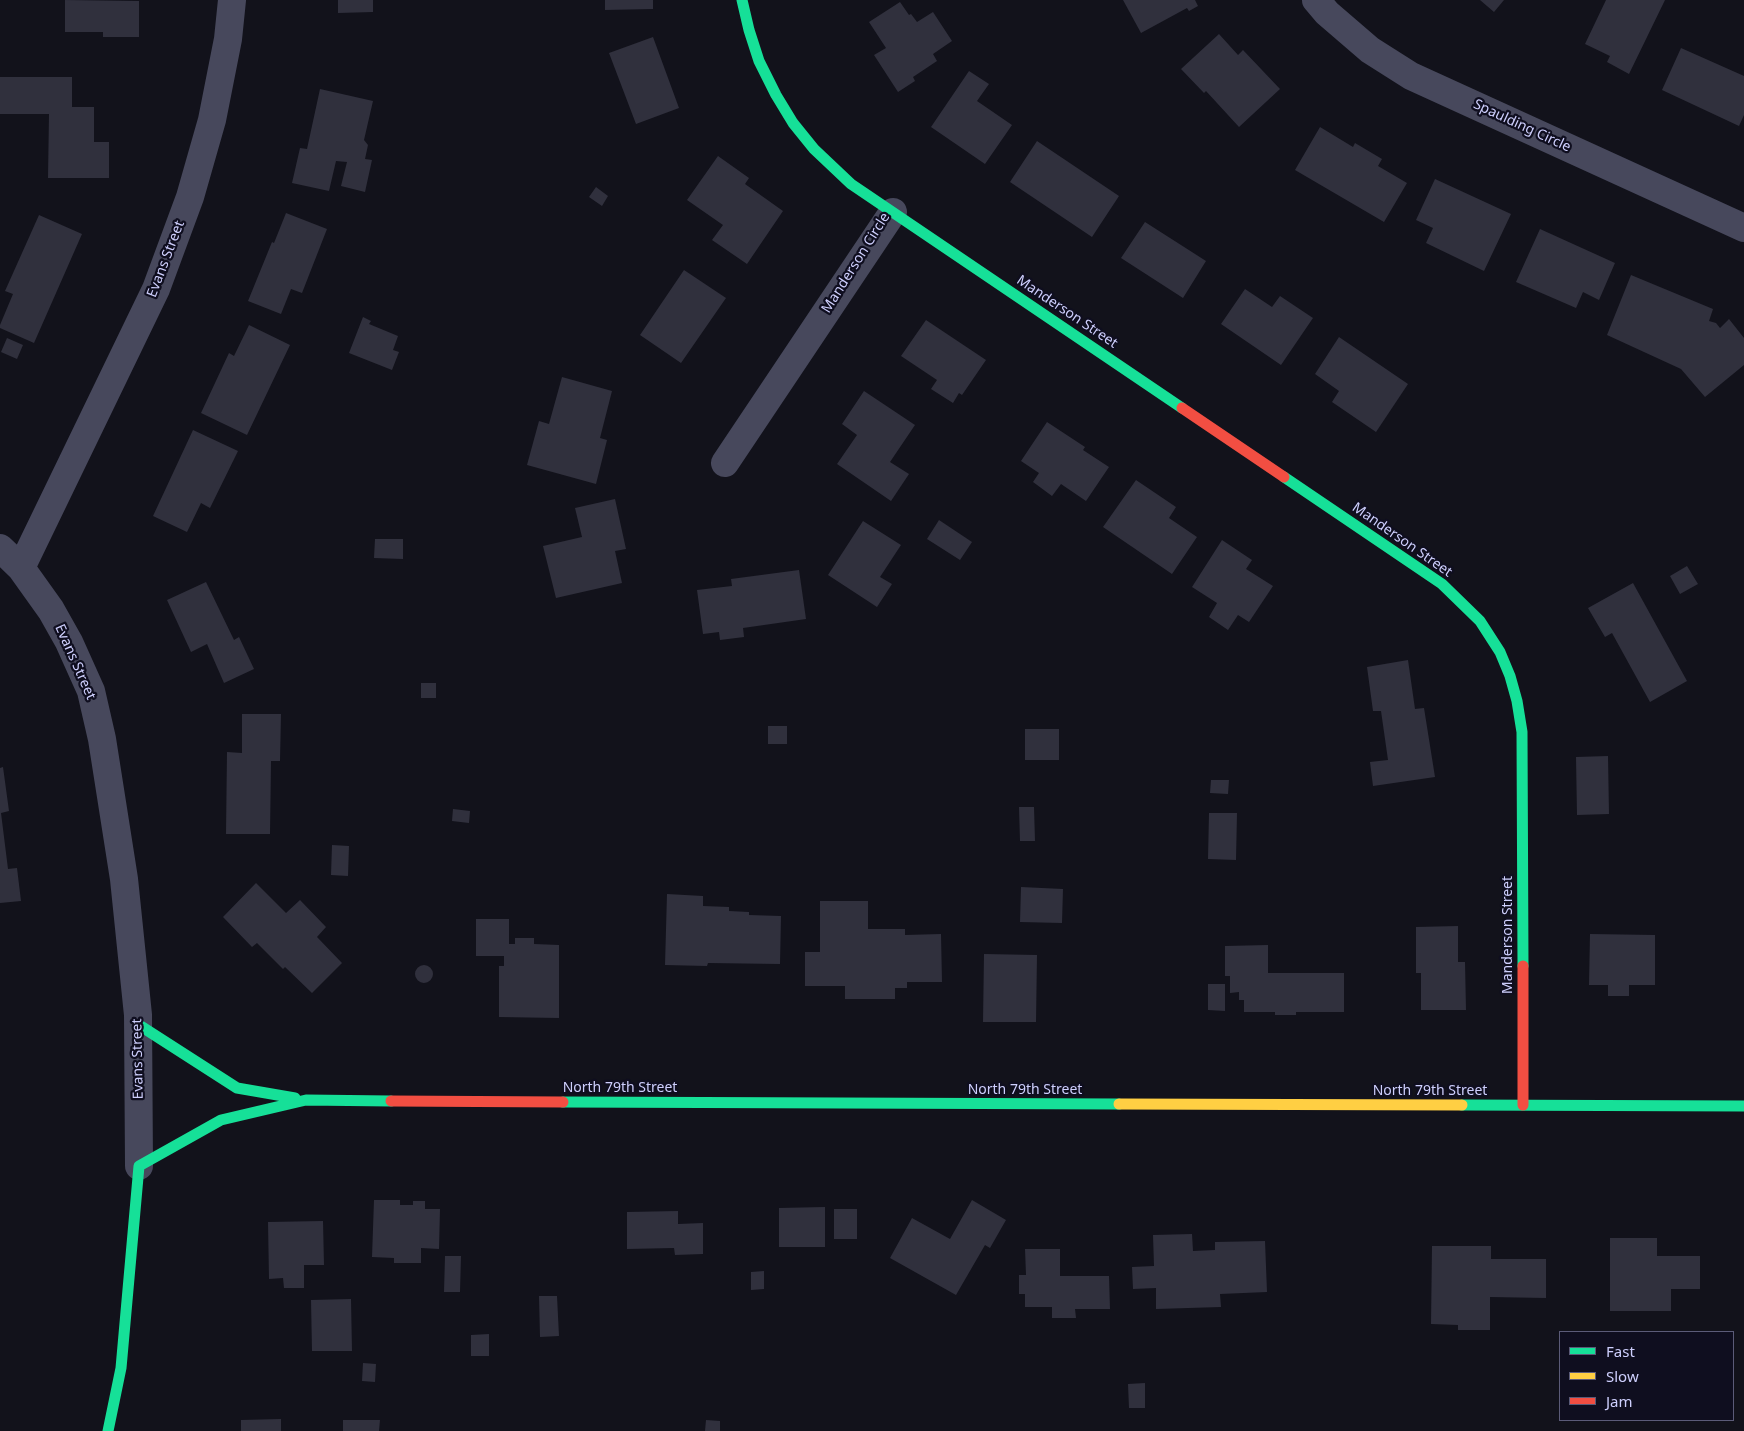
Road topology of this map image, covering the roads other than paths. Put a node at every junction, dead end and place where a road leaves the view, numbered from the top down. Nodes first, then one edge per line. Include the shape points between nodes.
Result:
1 (232, 0) edge
2 (742, 0) edge
3 (1316, 0) edge
4 (893, 212) junction
5 (1744, 228) edge
6 (725, 463) dead end
7 (0, 548) edge
8 (21, 568) junction
9 (139, 1025) junction
10 (306, 1100) junction
11 (1523, 1105) junction
12 (1744, 1106) edge
13 (139, 1166) junction
14 (108, 1431) edge

1 - 8 street, Evans Street via 212,120 190,198 156,289
2 - 4 street, Manderson Circle via 759,61 793,123 814,149 852,184
3 - 5 street, Spaulding Circle via 1370,50 1411,76
4 - 6 street, Manderson Circle
4 - 11 street, Manderson Street via 1442,584 1480,621 1500,652 1510,676 1522,732
7 - 8 street
8 - 9 street, Evans Street via 69,642 91,691 102,739 124,879
9 - 10 street, North 79th Street via 237,1088
9 - 13 street, Evans Street
10 - 11 street, North 79th Street
10 - 13 street, North 79th Street via 221,1120
11 - 12 street, North 79th Street
13 - 14 street, Evans Street via 121,1368

